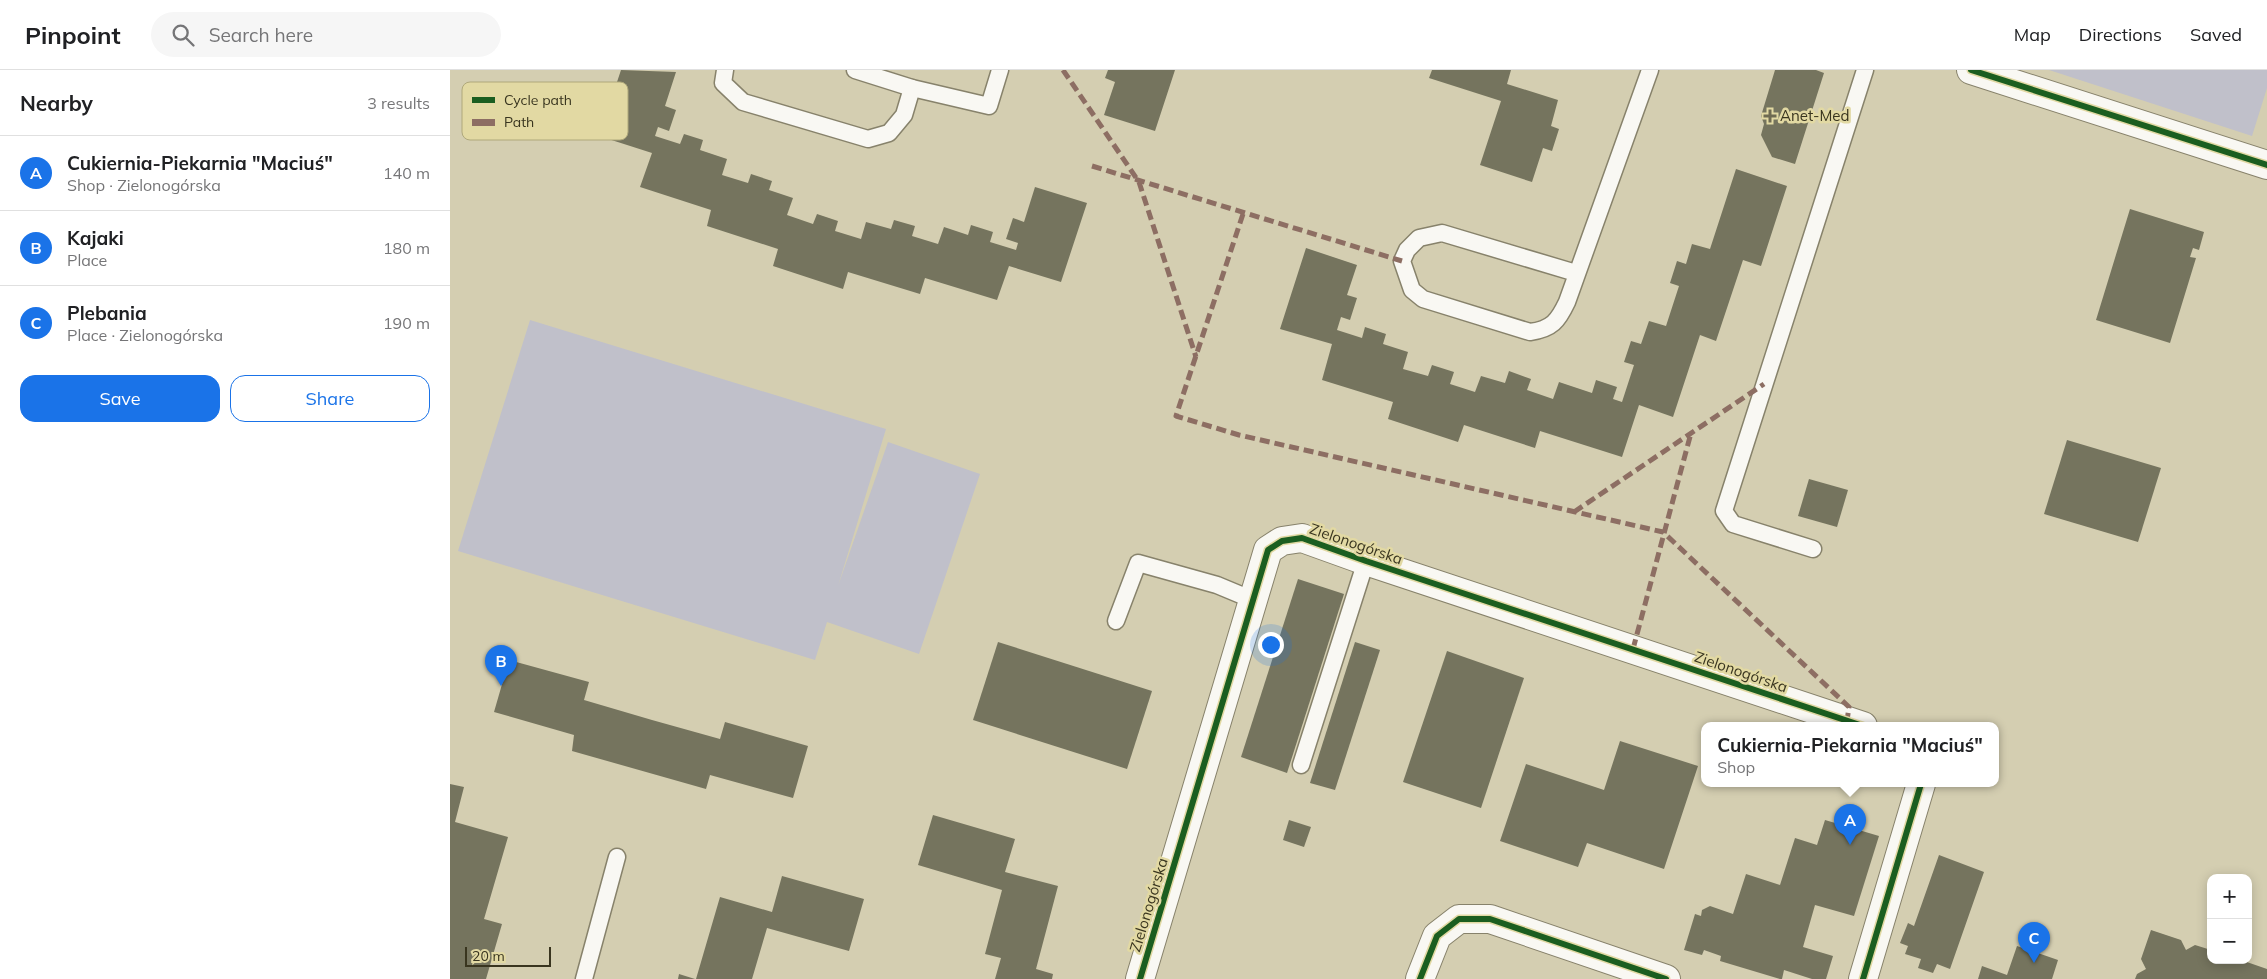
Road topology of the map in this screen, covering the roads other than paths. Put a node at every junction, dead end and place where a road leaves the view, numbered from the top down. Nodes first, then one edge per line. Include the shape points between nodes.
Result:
1 (724, 70) edge
2 (855, 70) edge
3 (1000, 70) edge
4 (1650, 70) edge
5 (1865, 70) edge
6 (1971, 70) edge
7 (912, 88) junction
8 (2267, 165) edge
9 (1576, 273) junction
10 (1813, 548) dead end
11 (1366, 561) junction
12 (1253, 600) junction
13 (1116, 621) dead end
14 (1851, 722) edge
15 (1301, 766) dead end
16 (1920, 787) edge
17 (617, 857) dead end
18 (1657, 978) edge
19 (584, 979) edge
20 (1140, 979) edge
21 (1420, 979) edge
22 (1863, 979) edge

1 - 7 lane via 723,83 743,102 868,139 889,133 904,115
2 - 7 lane
3 - 7 lane via 989,106
4 - 9 lane
5 - 10 lane via 1724,511 1733,524
6 - 8 street
9 - 9 lane via 1442,233 1418,238 1402,261 1412,290 1423,299 1530,332 1546,330 1558,320
11 - 12 street, Zielonogórska via 1302,538 1282,541 1268,550
11 - 14 street, Zielonogórska
11 - 15 lane
12 - 13 lane via 1217,585 1138,563
12 - 20 street, Zielonogórska
16 - 22 street
17 - 19 lane
18 - 21 street via 1490,919 1459,919 1437,936

